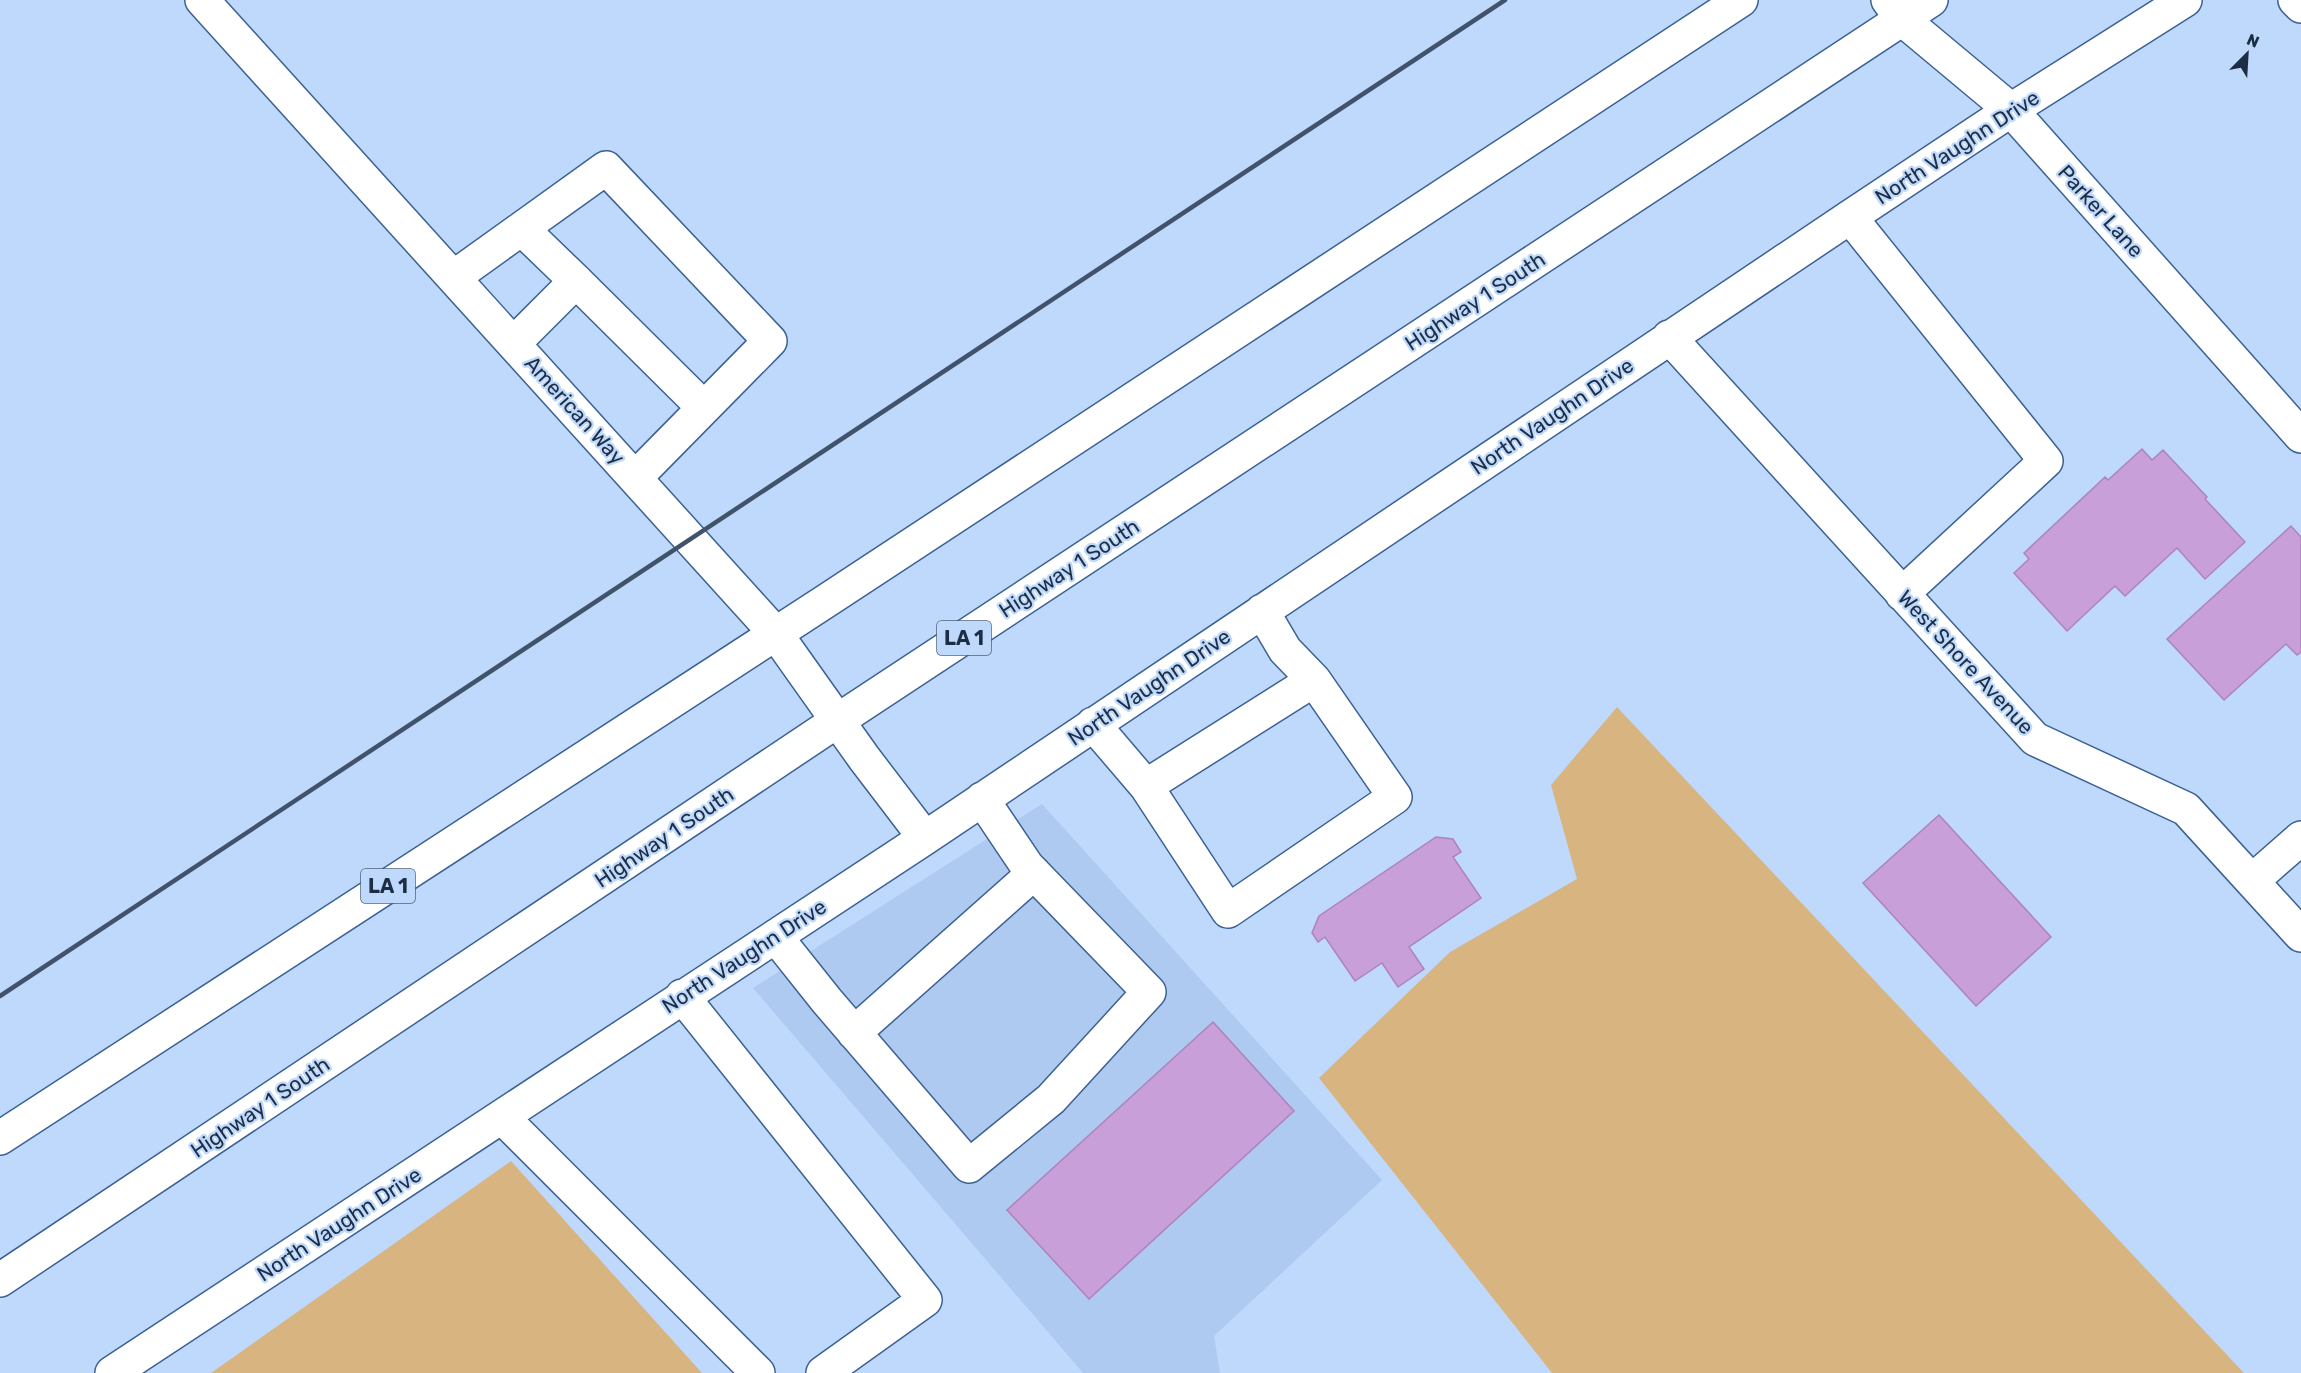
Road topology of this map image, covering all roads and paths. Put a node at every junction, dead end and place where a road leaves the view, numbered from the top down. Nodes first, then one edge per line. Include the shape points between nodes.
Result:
1 (202, 0) edge
2 (1742, 0) edge
3 (1931, 0) edge
4 (2186, 0) edge
5 (2295, 0) edge
6 (2301, 6) edge
7 (1895, 10) edge
8 (2011, 110) junction
9 (1850, 217) junction
10 (522, 229) junction
11 (454, 277) junction
12 (576, 281) junction
13 (1669, 337) junction
14 (514, 343) junction
15 (704, 408) junction
16 (2301, 436) edge
17 (636, 477) junction
18 (1902, 594) junction
19 (1262, 611) junction
20 (776, 634) junction
21 (1314, 680) junction
22 (837, 721) junction
23 (1093, 724) junction
24 (1146, 786) junction
25 (982, 799) junction
26 (925, 838) junction
27 (2301, 838) edge
28 (1034, 873) junction
29 (2252, 881) junction
30 (2301, 935) edge
31 (776, 937) junction
32 (682, 996) junction
33 (854, 1034) junction
34 (502, 1117) junction
35 (0, 1138) edge
36 (0, 1280) edge
37 (149, 1363) edge
38 (112, 1373) edge
39 (758, 1373) edge
40 (824, 1373) edge

1 - 11 main road, American Way
2 - 20 main road, LA 1
3 - 7 main road, Highway 1 South / LA 1
4 - 8 main road, North Vaughn Drive
5 - 6 main road
7 - 8 main road, Parker Lane
7 - 22 main road, Highway 1 South / LA 1
8 - 9 main road, North Vaughn Drive
8 - 16 main road, Parker Lane
9 - 13 main road, North Vaughn Drive
9 - 18 main road via 2046,461
10 - 11 main road
10 - 12 main road
10 - 15 main road via 606,168 770,341
11 - 14 main road, American Way
12 - 14 main road
12 - 15 main road
13 - 18 main road, West Shore Avenue
13 - 19 main road, North Vaughn Drive
14 - 17 main road, American Way
15 - 17 main road
17 - 20 main road, American Way
18 - 29 main road, West Shore Avenue via 2035,739 2186,809
19 - 21 main road via 1285,651
19 - 23 main road, North Vaughn Drive
20 - 22 main road, American Way
20 - 35 main road, LA 1
21 - 24 main road
21 - 24 main road via 1395,796 1228,911
22 - 26 main road, American Way
22 - 36 main road, Highway 1 South / LA 1
23 - 24 main road
23 - 25 main road, North Vaughn Drive
25 - 26 main road, North Vaughn Drive
25 - 28 main road
26 - 31 main road, North Vaughn Drive
27 - 29 main road
28 - 33 main road
28 - 33 main road via 1149,992 1051,1099 969,1166
29 - 30 main road, West Shore Avenue
31 - 32 main road, North Vaughn Drive
31 - 33 main road
32 - 34 main road, North Vaughn Drive
32 - 40 main road via 926,1300
34 - 37 main road, North Vaughn Drive
34 - 39 main road
37 - 38 main road, North Vaughn Drive

